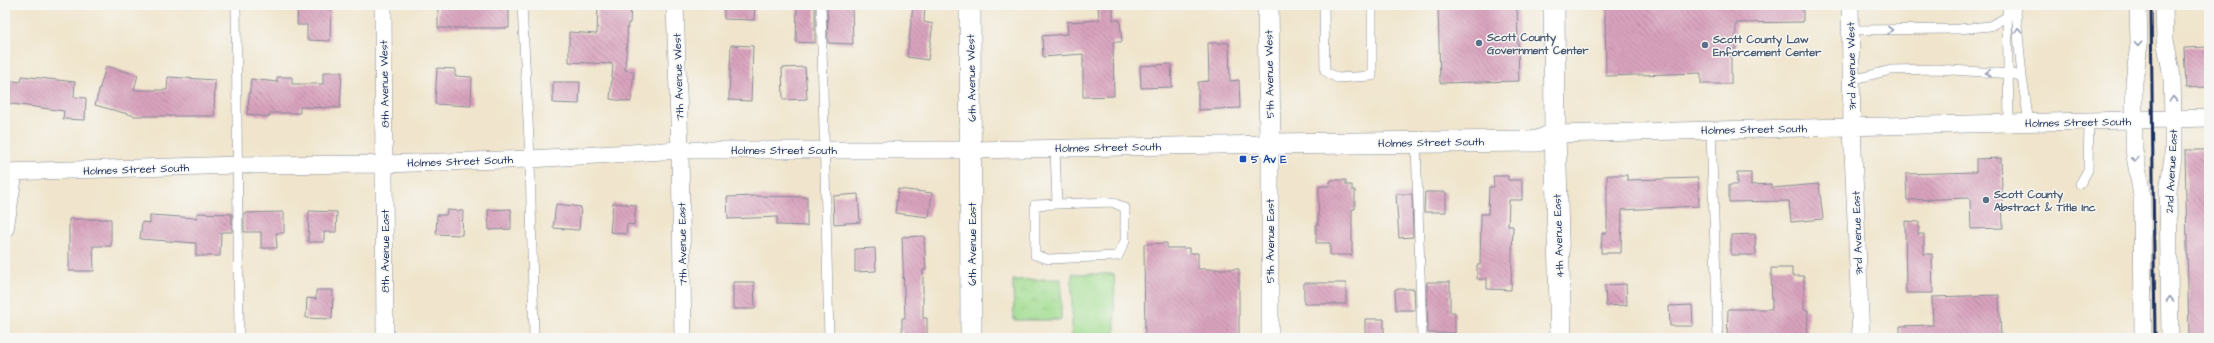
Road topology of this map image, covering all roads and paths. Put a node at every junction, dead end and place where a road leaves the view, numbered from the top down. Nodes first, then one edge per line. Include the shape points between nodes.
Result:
1 (236, 5) edge
2 (383, 5) edge
3 (522, 5) edge
4 (675, 5) edge
5 (821, 5) edge
6 (970, 5) edge
7 (1268, 5) edge
8 (1324, 5) edge
9 (1372, 5) edge
10 (1554, 5) edge
11 (1850, 5) edge
12 (2007, 5) edge
13 (2138, 5) edge
14 (2164, 5) edge
15 (2016, 9) edge
16 (2007, 17) junction
17 (1851, 30) junction
18 (2008, 74) junction
19 (2022, 77) junction
20 (1851, 80) junction
21 (2209, 118) edge
22 (2173, 119) junction
23 (2134, 120) junction
24 (2089, 121) junction
25 (2009, 123) junction
26 (2030, 123) junction
27 (1852, 127) junction
28 (1711, 130) junction
29 (1555, 134) junction
30 (1416, 142) junction
31 (1270, 144) junction
32 (1055, 148) junction
33 (680, 150) junction
34 (825, 150) junction
35 (972, 150) junction
36 (530, 159) junction
37 (385, 164) junction
38 (238, 165) junction
39 (9, 172) edge
40 (2080, 184) dead end
41 (1057, 204) junction
42 (5, 229) edge
43 (239, 338) edge
44 (385, 338) edge
45 (534, 338) edge
46 (683, 338) edge
47 (829, 338) edge
48 (971, 338) edge
49 (1270, 338) edge
50 (1422, 338) edge
51 (1561, 338) edge
52 (1718, 338) edge
53 (1861, 338) edge
54 (2143, 338) edge
55 (2170, 338) edge

1 - 38 lane
2 - 37 street, 8th Avenue West
3 - 36 lane
4 - 33 street, 7th Avenue West
5 - 34 lane
6 - 35 street, 6th Avenue West
7 - 31 street, 5th Avenue West
8 - 9 lane via 1325,71 1337,78 1372,76
10 - 29 street, 4th Avenue East
11 - 17 street, 3rd Avenue West
12 - 16 lane
13 -> 23 street via 2139,44 2134,82
22 -> 14 street, 2nd Avenue East via 2172,76 2165,40
15 - 16 lane
19 -> 15 lane
17 -> 16 lane via 1959,29 1990,26
16 - 18 lane
17 - 20 street, 3rd Avenue West
18 - 19 lane
18 -> 20 lane via 1936,69 1891,70
18 - 25 lane
19 - 26 lane
20 - 27 street, 3rd Avenue West
21 - 22 street, Holmes Street South
22 - 23 street, Holmes Street South
55 -> 22 street, 2nd Avenue East via 2168,192 2173,156
23 - 24 street, Holmes Street South
23 -> 54 street via 2134,150 2142,196
24 - 26 street, Holmes Street South
24 - 40 lane via 2088,170
25 - 26 street, Holmes Street South
25 - 27 street, Holmes Street South
27 - 28 street, Holmes Street South
27 - 53 street, 3rd Avenue East
28 - 29 street, Holmes Street South
28 - 52 lane
29 - 30 street, Holmes Street South via 1538,141
29 - 51 street, 4th Avenue East
30 - 31 street, Holmes Street South
30 - 50 lane
31 - 32 street, Holmes Street South
31 - 49 street, 5th Avenue East
32 - 35 street, Holmes Street South
32 - 41 lane
33 - 34 street, Holmes Street South
33 - 36 street, Holmes Street South
33 - 46 street, 7th Avenue East
34 - 35 street, Holmes Street South
34 - 47 lane
35 - 48 street, 6th Avenue East
36 - 37 street, Holmes Street South
36 - 45 lane
37 - 38 street, Holmes Street South
37 - 44 street, 8th Avenue East
38 - 39 street, Holmes Street South
38 - 43 lane
39 - 42 street
41 - 41 lane via 1035,205 1035,255 1048,259 1118,256 1125,241 1126,208 1112,202

